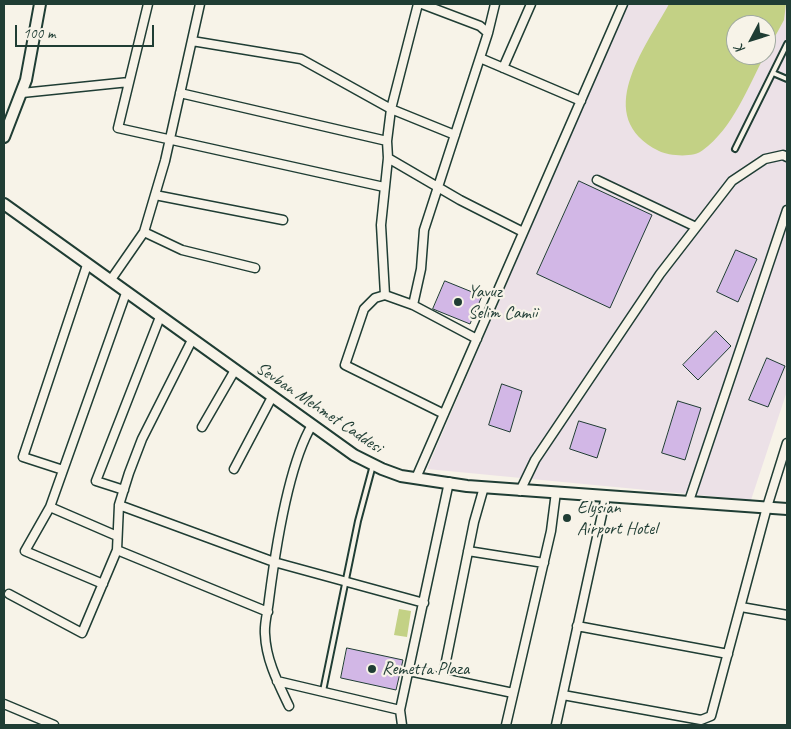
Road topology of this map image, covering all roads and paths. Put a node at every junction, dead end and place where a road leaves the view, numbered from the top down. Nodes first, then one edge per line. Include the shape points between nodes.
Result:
1 (40, 4) edge
2 (148, 4) edge
3 (200, 4) edge
4 (420, 4) edge
5 (495, 4) edge
6 (531, 4) edge
7 (623, 4) edge
8 (488, 33) junction
9 (192, 41) junction
10 (787, 44) edge
11 (480, 58) junction
12 (503, 68) junction
13 (773, 73) junction
14 (787, 79) edge
15 (129, 82) junction
16 (22, 93) junction
17 (180, 93) junction
18 (581, 101) junction
19 (391, 109) junction
20 (455, 136) junction
21 (4, 138) edge
22 (170, 140) junction
23 (387, 140) junction
24 (735, 148) dead end
25 (786, 154) edge
26 (388, 158) junction
27 (597, 180) dead end
28 (438, 186) junction
29 (384, 188) junction
30 (156, 195) junction
31 (4, 204) edge
32 (787, 210) edge
33 (283, 220) dead end
34 (696, 227) junction
35 (144, 232) junction
36 (524, 232) junction
37 (87, 264) junction
38 (255, 268) dead end
39 (110, 281) junction
40 (126, 293) junction
41 (385, 295) junction
42 (413, 305) junction
43 (160, 317) junction
44 (477, 339) junction
45 (192, 340) junction
46 (235, 370) junction
47 (272, 397) junction
48 (444, 414) junction
49 (312, 425) junction
50 (202, 427) dead end
51 (787, 443) edge
52 (373, 465) junction
53 (234, 469) dead end
54 (63, 470) junction
55 (416, 478) junction
56 (449, 482) junction
57 (484, 487) junction
58 (124, 490) junction
59 (520, 491) junction
60 (556, 492) junction
61 (606, 496) junction
62 (689, 502) junction
63 (119, 505) junction
64 (50, 507) junction
65 (767, 507) junction
66 (787, 509) edge
67 (117, 536) junction
68 (117, 550) junction
69 (468, 551) junction
70 (274, 562) junction
71 (544, 563) junction
72 (346, 582) junction
73 (103, 584) junction
74 (9, 594) dead end
75 (424, 604) junction
76 (741, 607) junction
77 (268, 612) junction
78 (787, 615) edge
79 (578, 626) junction
80 (728, 654) junction
81 (409, 671) junction
82 (443, 676) junction
83 (276, 681) junction
84 (323, 691) junction
85 (513, 692) junction
86 (562, 695) junction
87 (4, 704) edge
88 (289, 706) dead end
89 (400, 710) junction
90 (54, 725) edge
91 (402, 725) edge
92 (506, 725) edge
93 (556, 725) edge

1 - 16 main road
2 - 15 street
3 - 9 street
4 - 8 street via 480,26
4 - 19 street
5 - 8 street
6 - 12 street
7 - 18 street
8 - 11 street
9 - 17 street
9 - 19 street via 301,59
10 - 13 lane
11 - 12 street
11 - 20 street
12 - 18 street
13 - 14 lane
13 - 24 lane
15 - 16 street
15 - 22 street via 118,128
16 - 21 main road
17 - 22 street
17 - 23 street
18 - 36 street
19 - 20 street
19 - 23 street
20 - 28 street
22 - 29 street
22 - 30 street
23 - 26 street
25 - 34 street via 765,159 732,181
26 - 28 street
26 - 29 street
27 - 34 street
28 - 36 street
28 - 42 street via 424,230 421,269
29 - 41 street via 381,225
30 - 33 street
30 - 35 street
31 - 37 main road, Sevban Mehmet Caddesi
32 - 62 street
34 - 59 street via 660,274 535,460
35 - 38 street via 182,250
35 - 39 street
36 - 44 street
37 - 39 main road, Sevban Mehmet Caddesi
37 - 54 street via 23,457
39 - 40 main road, Sevban Mehmet Caddesi
40 - 43 main road, Sevban Mehmet Caddesi
40 - 54 street
41 - 42 street
41 - 48 street via 375,298 364,309 345,365
42 - 44 street
43 - 45 main road, Sevban Mehmet Caddesi
43 - 58 street via 96,481
44 - 48 street
45 - 46 main road, Sevban Mehmet Caddesi
45 - 58 street via 142,439
46 - 47 main road, Sevban Mehmet Caddesi
46 - 50 street
47 - 49 main road, Sevban Mehmet Caddesi
47 - 53 street
48 - 55 street
49 - 52 main road, Sevban Mehmet Caddesi
49 - 70 street via 292,482
51 - 65 street
52 - 55 main road, Sevban Mehmet Caddesi
52 - 72 lane
54 - 64 street
55 - 56 main road, Sevban Mehmet Caddesi
56 - 57 main road, Sevban Mehmet Caddesi
56 - 75 street
57 - 59 main road, Sevban Mehmet Caddesi
57 - 69 street
58 - 63 street
59 - 60 main road, Sevban Mehmet Caddesi
60 - 61 main road, Sevban Mehmet Caddesi
60 - 71 street
61 - 62 main road, Sevban Mehmet Caddesi
61 - 79 street
62 - 65 main road, Sevban Mehmet Caddesi
63 - 67 street
63 - 70 street
64 - 67 street
64 - 73 street via 25,551
65 - 66 main road, Sevban Mehmet Caddesi
65 - 76 street
67 - 68 street
68 - 73 street
68 - 77 street
69 - 71 street
69 - 82 street
70 - 72 street
70 - 77 street
71 - 85 street
72 - 75 street
72 - 84 lane
73 - 74 street via 82,633
75 - 81 street
76 - 78 street
76 - 80 street
77 - 83 street via 266,645
79 - 80 street
79 - 86 street
80 - 86 street via 712,714 706,719
81 - 82 street
81 - 89 street
82 - 85 street
83 - 84 street
83 - 88 street
84 - 89 street
85 - 92 street
86 - 93 street
87 - 90 street
89 - 91 street

